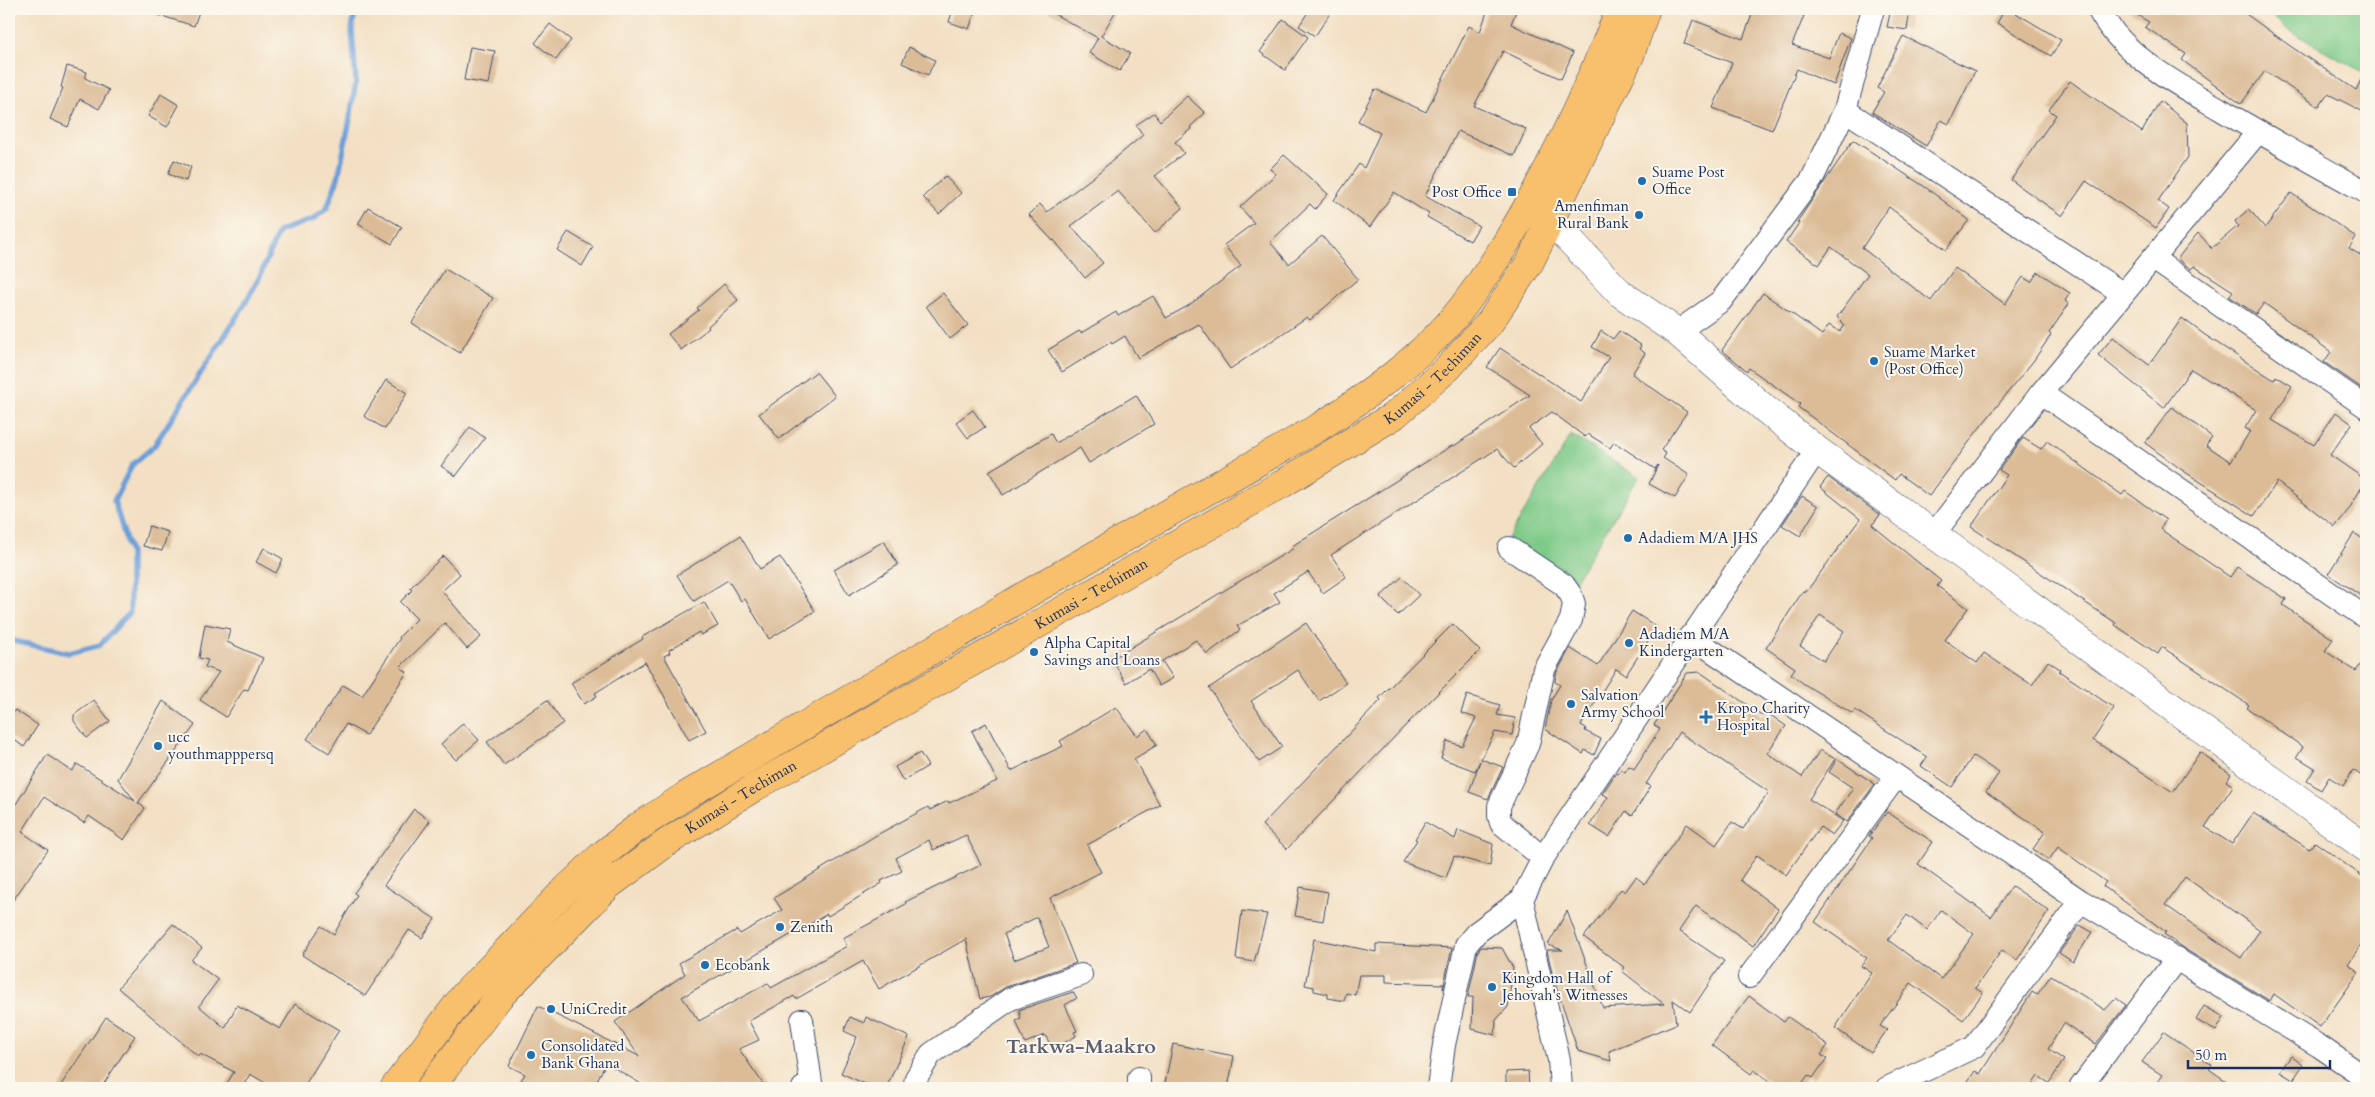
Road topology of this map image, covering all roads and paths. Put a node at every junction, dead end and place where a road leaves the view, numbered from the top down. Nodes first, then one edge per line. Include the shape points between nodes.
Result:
1 (1620, 9) edge
2 (1646, 9) edge
3 (1873, 9) edge
4 (2098, 9) edge
5 (1845, 110) junction
6 (2258, 132) junction
7 (2366, 192) edge
8 (1527, 207) junction
9 (1550, 222) junction
10 (2152, 258) junction
11 (2122, 293) junction
12 (1677, 332) junction
13 (2040, 393) junction
14 (2366, 407) edge
15 (1817, 450) junction
16 (1934, 534) junction
17 (1509, 548) dead end
18 (2366, 618) edge
19 (1690, 636) junction
20 (1896, 777) junction
21 (2366, 848) edge
22 (1543, 858) junction
23 (1522, 899) junction
24 (2081, 901) junction
25 (2177, 958) junction
26 (1081, 975) dead end
27 (1749, 977) dead end
28 (802, 1020) dead end
29 (2366, 1078) edge
30 (812, 1086) edge
31 (394, 1088) edge
32 (430, 1088) edge
33 (914, 1088) edge
34 (1438, 1088) edge
35 (1561, 1088) edge
36 (1887, 1088) edge
37 (2080, 1088) edge

1 - 8 highway via 1599,60
2 - 9 highway, Kumasi - Techiman via 1630,56
3 - 5 street
4 - 6 street via 2105,23 2145,63
5 - 11 street
5 - 12 street via 1812,179 1738,278 1721,300
6 - 7 street
6 - 10 street
8 - 9 street
8 - 31 highway via 1480,283 1451,321 1362,400 1039,587 638,827 560,894 465,994
9 - 12 street via 1620,293
9 - 32 highway, Kumasi - Techiman via 1530,262 1490,322 1448,368 1395,415 669,840 609,885 499,998
10 - 11 street
10 - 14 street
11 - 13 street
12 - 15 street
13 - 16 street
13 - 18 street
15 - 16 street
15 - 19 street
16 - 21 street
17 - 22 street via 1564,585 1574,604 1570,620 1544,669 1528,744 1499,806 1501,823
19 - 20 street
19 - 22 street
20 - 24 street
20 - 27 street
22 - 23 street
23 - 34 street via 1476,933 1466,945
23 - 35 street via 1559,1060
24 - 25 street
24 - 36 street via 1974,1047
25 - 29 street
25 - 37 street
26 - 33 street via 1010,999 931,1054 916,1078
28 - 30 street

